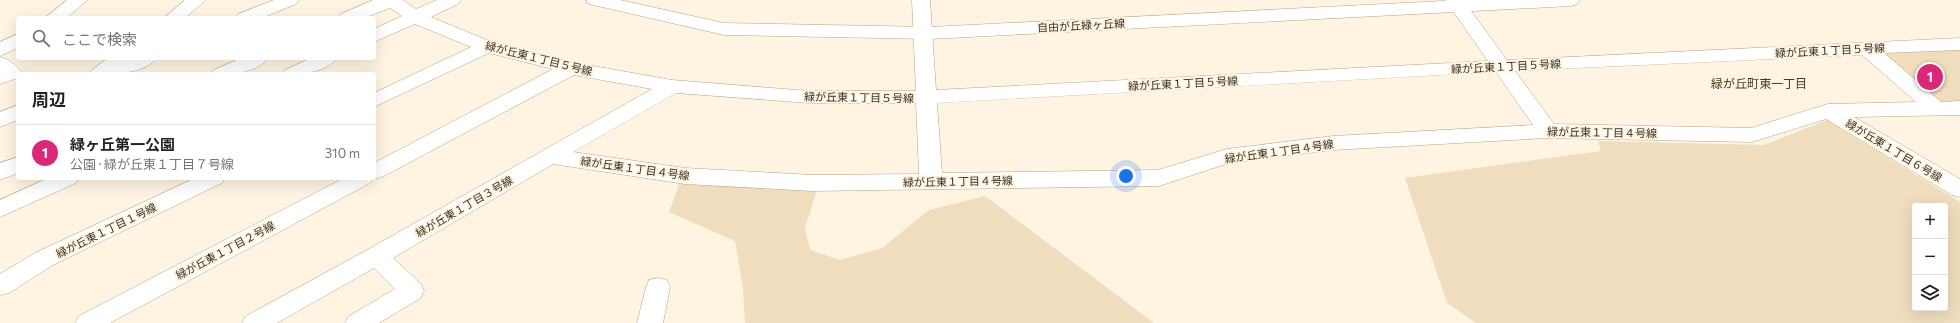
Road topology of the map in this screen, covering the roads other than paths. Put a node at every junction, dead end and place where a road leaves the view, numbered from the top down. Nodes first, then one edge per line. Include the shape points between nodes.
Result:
1 (79, 0) edge
2 (197, 0) edge
3 (290, 0) edge
4 (452, 0) edge
5 (595, 0) edge
6 (920, 0) edge
7 (1571, 0) edge
8 (1457, 3) edge
9 (57, 16) edge
10 (176, 16) edge
11 (250, 16) edge
12 (352, 16) edge
13 (415, 17) junction
14 (922, 33) junction
15 (376, 35) edge
16 (16, 41) edge
17 (1960, 44) edge
18 (487, 47) junction
19 (1866, 48) junction
20 (0, 50) edge
21 (118, 60) edge
22 (142, 60) edge
23 (253, 60) edge
24 (323, 60) edge
25 (0, 63) edge
26 (1502, 66) junction
27 (571, 68) junction
28 (103, 72) edge
29 (114, 72) edge
30 (226, 72) edge
31 (296, 72) edge
32 (0, 78) edge
33 (672, 86) junction
34 (926, 97) junction
35 (376, 100) edge
36 (1936, 108) junction
37 (1960, 108) edge
38 (1828, 111) junction
39 (16, 113) edge
40 (0, 120) edge
41 (1548, 131) junction
42 (550, 156) junction
43 (16, 165) edge
44 (376, 171) edge
45 (0, 172) edge
46 (64, 180) edge
47 (210, 180) edge
48 (358, 180) edge
49 (931, 182) junction
50 (1960, 189) edge
51 (0, 209) edge
52 (376, 256) junction
53 (0, 286) edge
54 (658, 288) dead end
55 (88, 323) edge
56 (255, 323) edge
57 (358, 323) edge
58 (650, 323) edge

1 - 9 street
2 - 10 street
3 - 11 street
4 - 13 street
5 - 14 street, 自由が丘緑ヶ丘線 via 724,28
6 - 14 street
7 - 8 street, 自由が丘緑ヶ丘線
8 - 14 street, 自由が丘緑ヶ丘線
8 - 26 street
12 - 13 street, 緑が丘東１丁目５号線 via 384,2 394,2
13 - 15 street
13 - 18 street, 緑が丘東１丁目５号線
14 - 34 street
16 - 20 street
17 - 19 street, 緑が丘東１丁目５号線
18 - 27 street, 緑が丘東１丁目５号線
18 - 35 street
19 - 26 street, 緑が丘東１丁目５号線
19 - 36 street
21 - 28 street
22 - 29 street
23 - 30 street
24 - 31 street
25 - 32 street via 12,73
26 - 34 street, 緑が丘東１丁目５号線
26 - 41 street
27 - 33 street, 緑が丘東１丁目５号線
27 - 44 street
33 - 34 street, 緑が丘東１丁目５号線 via 809,97
33 - 42 street, 緑が丘東１丁目３号線
34 - 49 street
36 - 37 street, 緑が丘東１丁目４号線
36 - 38 street, 緑が丘東１丁目４号線
38 - 41 street, 緑が丘東１丁目４号線 via 1752,135
38 - 50 street, 緑が丘東１丁目６号線
39 - 40 street
41 - 49 street, 緑が丘東１丁目４号線 via 1326,144 1227,156 1159,178
42 - 49 street, 緑が丘東１丁目４号線 via 685,176 813,182
42 - 52 street, 緑が丘東１丁目３号線
43 - 45 street
46 - 51 street
47 - 53 street, 緑が丘東１丁目１号線 via 44,259
48 - 55 street, 緑が丘東１丁目２号線
52 - 56 street, 緑が丘東１丁目３号線
52 - 57 street via 412,291
54 - 58 street

